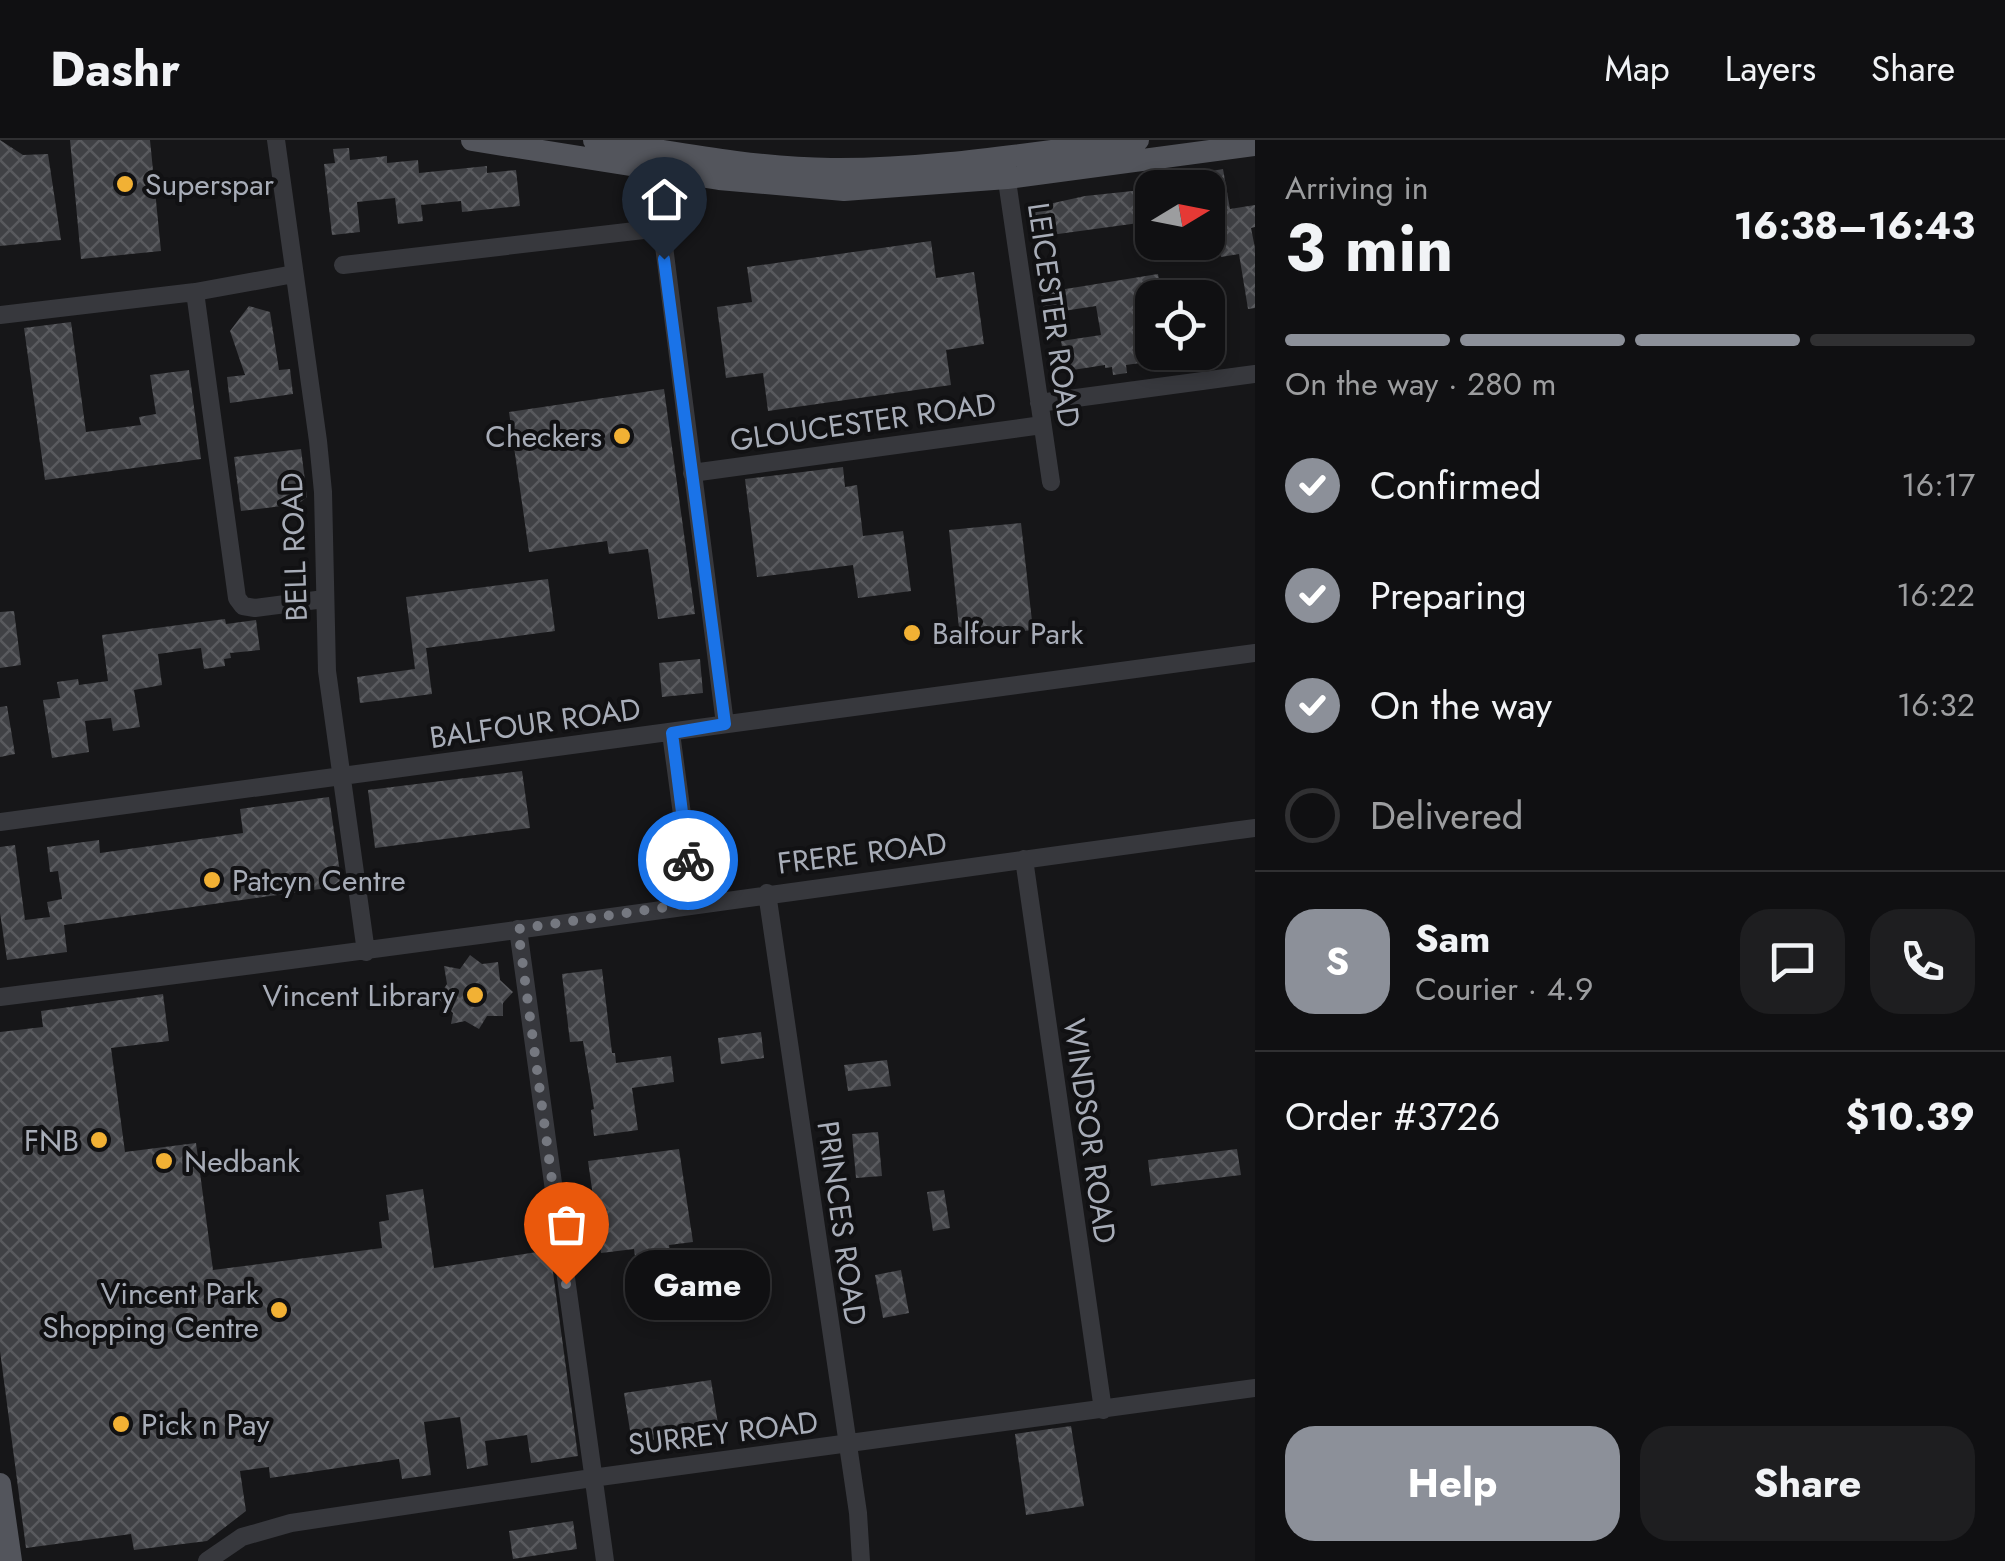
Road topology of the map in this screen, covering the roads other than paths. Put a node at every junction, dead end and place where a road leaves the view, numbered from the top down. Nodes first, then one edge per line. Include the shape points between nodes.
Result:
1 (276, 140) edge
2 (472, 140) edge
3 (594, 140) edge
4 (1138, 140) edge
5 (1255, 145) edge
6 (653, 159) junction
7 (1005, 167) junction
8 (661, 228) junction
9 (343, 265) dead end
10 (294, 274) junction
11 (195, 292) junction
12 (0, 316) edge
13 (1255, 374) edge
14 (1040, 403) junction
15 (1042, 425) junction
16 (692, 472) junction
17 (1051, 482) dead end
18 (324, 598) junction
19 (1255, 653) edge
20 (725, 724) junction
21 (672, 733) junction
22 (341, 777) junction
23 (0, 822) edge
24 (1255, 828) edge
25 (1024, 860) junction
26 (767, 893) junction
27 (694, 903) junction
28 (518, 929) junction
29 (366, 952) junction
30 (0, 997) edge
31 (1255, 1388) edge
32 (1102, 1410) junction
33 (846, 1445) junction
34 (592, 1478) junction
35 (0, 1484) edge
36 (12, 1561) edge
37 (207, 1561) edge
38 (605, 1561) edge
39 (862, 1561) edge

1 - 10 street, BELL ROAD
2 - 6 main road
3 - 6 main road
4 - 7 main road
5 - 7 main road
6 - 7 main road via 828,169
6 - 8 street
7 - 14 street, LEICESTER ROAD
8 - 9 street
8 - 16 street
10 - 11 street
10 - 18 street, BELL ROAD via 323,492
11 - 12 street
11 - 18 street via 237,598 255,608
13 - 14 street, GLOUCESTER ROAD
14 - 15 street, LEICESTER ROAD
15 - 16 street, GLOUCESTER ROAD
15 - 17 street, LEICESTER ROAD
16 - 20 street
18 - 22 street, BELL ROAD
19 - 20 street, BALFOUR ROAD
20 - 21 street, BALFOUR ROAD
21 - 22 street, BALFOUR ROAD
21 - 27 street
22 - 23 street, BALFOUR ROAD
22 - 29 street, BELL ROAD
24 - 25 street, FRERE ROAD
25 - 26 street, FRERE ROAD
25 - 32 street, WINDSOR ROAD
26 - 27 street, FRERE ROAD
26 - 33 street, PRINCES ROAD
27 - 28 street, FRERE ROAD
28 - 29 street, FRERE ROAD
28 - 34 street
29 - 30 street, FRERE ROAD
31 - 32 street, SURREY ROAD
32 - 33 street, SURREY ROAD
33 - 34 street, SURREY ROAD
33 - 39 street, PRINCES ROAD
34 - 37 street, SURREY ROAD via 291,1523 242,1537
34 - 38 street
35 - 36 main road

